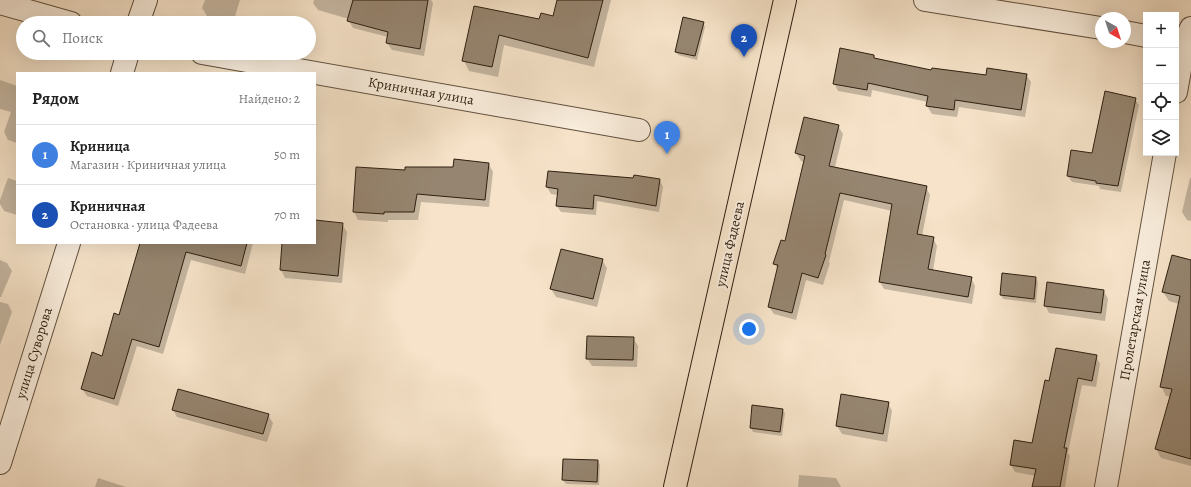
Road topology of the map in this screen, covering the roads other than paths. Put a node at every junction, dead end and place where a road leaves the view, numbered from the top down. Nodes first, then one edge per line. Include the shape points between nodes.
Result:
1 (146, 0) edge
2 (784, 0) edge
3 (925, 0) edge
4 (0, 3) edge
5 (46, 16) edge
6 (140, 16) edge
7 (1095, 27) edge
8 (1131, 33) edge
9 (1143, 35) edge
10 (1186, 38) edge
11 (126, 60) edge
12 (242, 60) edge
13 (122, 72) edge
14 (310, 72) edge
15 (316, 73) edge
16 (1177, 84) edge
17 (639, 130) dead end
18 (1164, 156) edge
19 (69, 244) edge
20 (0, 464) edge
21 (675, 487) edge
22 (1106, 487) edge

1 - 6 street
2 - 21 main road, улица Фадеева
3 - 7 street
4 - 5 street
8 - 9 street
10 - 16 street
11 - 13 street
12 - 14 street, Криничная улица
15 - 17 street, Криничная улица
18 - 22 street, Пролетарская улица
19 - 20 street, улица Суворова

